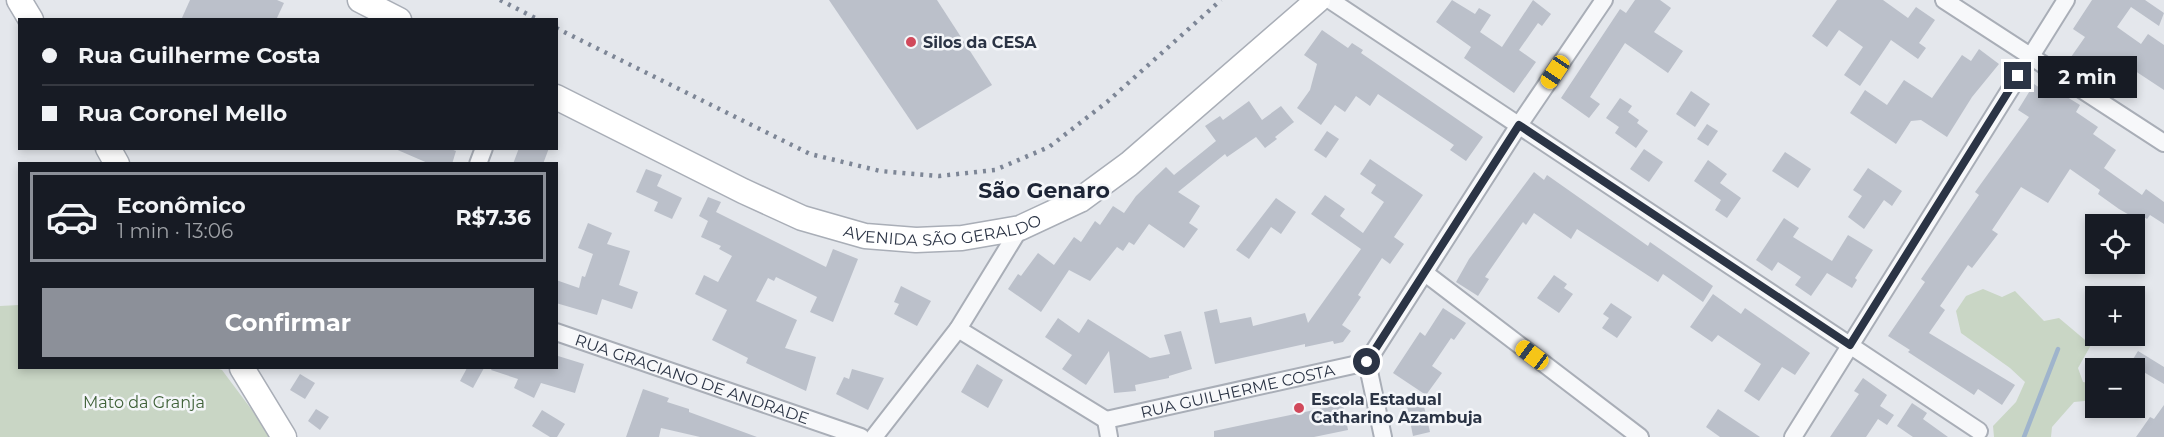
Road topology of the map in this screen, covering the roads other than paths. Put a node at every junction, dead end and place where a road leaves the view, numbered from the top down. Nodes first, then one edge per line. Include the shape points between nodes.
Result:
1 (19, 0) edge
2 (360, 0) edge
3 (1318, 0) edge
4 (1330, 0) edge
5 (1604, 0) edge
6 (1944, 0) edge
7 (2066, 0) edge
8 (30, 18) edge
9 (395, 18) edge
10 (2030, 57) junction
11 (558, 98) edge
12 (1519, 125) junction
13 (2164, 143) edge
14 (1020, 228) junction
15 (1425, 273) junction
16 (958, 328) junction
17 (558, 333) edge
18 (1850, 345) junction
19 (1367, 362) junction
20 (243, 369) edge
21 (1107, 429) edge
22 (1979, 431) dead end
23 (284, 437) edge
24 (861, 437) edge
25 (874, 437) edge
26 (1383, 437) edge
27 (1640, 437) edge
28 (1793, 437) edge

1 - 8 street
2 - 9 street
3 - 14 street, AVENIDA SÃO GERALDO via 1129,164 1080,200
4 - 12 street
5 - 12 street
6 - 10 street
7 - 10 street
10 - 13 street
10 - 18 street
11 - 14 street, AVENIDA SÃO GERALDO via 802,218 865,236 962,238
12 - 15 street
12 - 18 street
14 - 16 street
15 - 19 street
15 - 27 street
16 - 21 street, RUA GUILHERME COSTA
16 - 25 street
17 - 24 street, RUA GRACIANO DE ANDRADE
18 - 22 street
18 - 28 street
19 - 21 street, RUA GUILHERME COSTA
19 - 26 street
20 - 23 street

